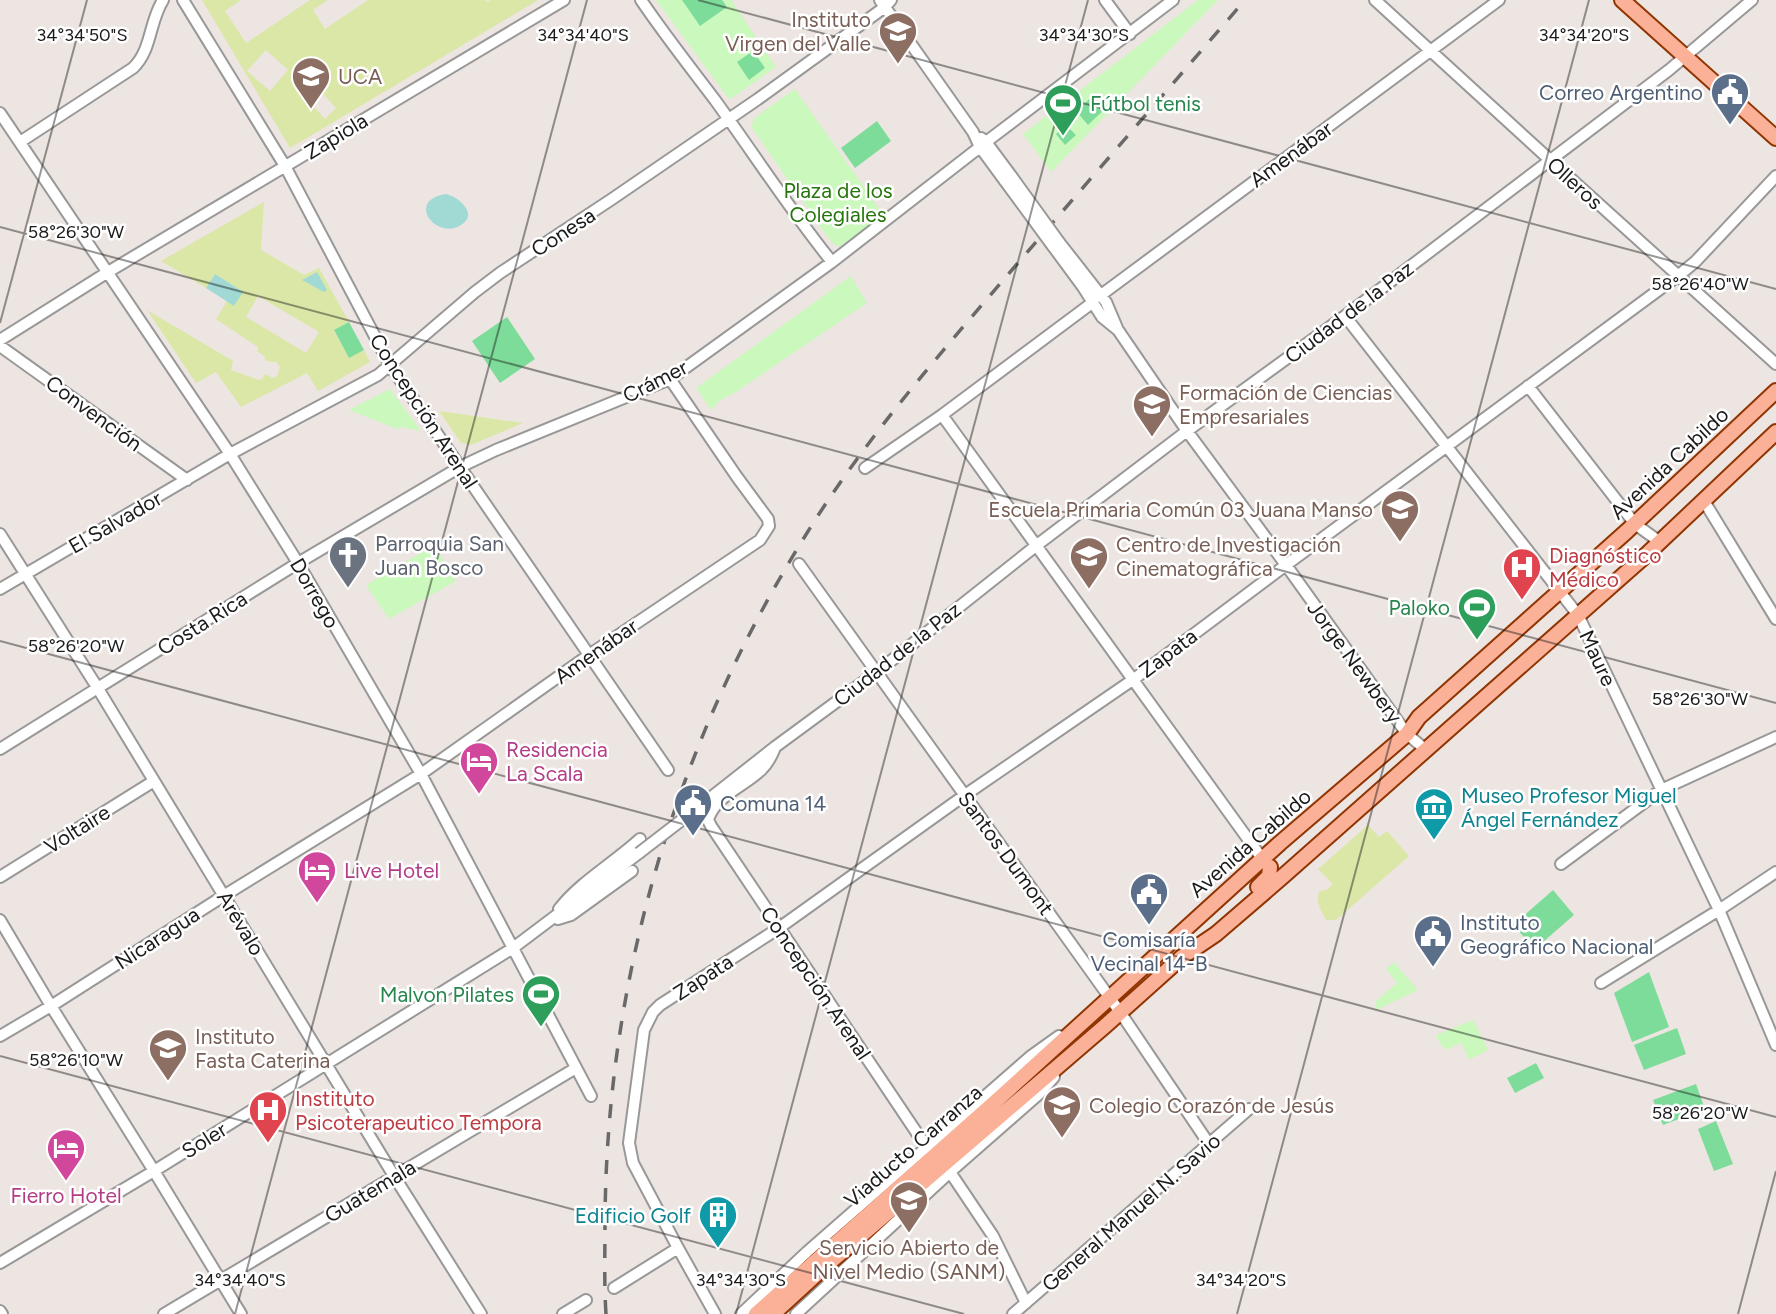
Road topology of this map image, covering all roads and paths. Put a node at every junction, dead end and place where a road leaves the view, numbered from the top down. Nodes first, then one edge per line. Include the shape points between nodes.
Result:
1 (163, 0) edge
2 (183, 0) edge
3 (564, 0) edge
4 (641, 0) edge
5 (1105, 0) edge
6 (1173, 0) edge
7 (1375, 0) edge
8 (1499, 0) edge
9 (1622, 0) edge
10 (1752, 0) edge
11 (885, 2) edge
12 (1130, 34) junction
13 (1431, 51) junction
14 (1686, 56) junction
15 (0, 113) edge
16 (728, 120) junction
17 (1776, 138) edge
18 (20, 142) junction
19 (983, 144) junction
20 (1549, 160) junction
21 (285, 166) junction
22 (1776, 176) edge
23 (1056, 244) junction
24 (832, 262) junction
25 (108, 272) junction
26 (1679, 275) junction
27 (1097, 299) junction
28 (1345, 316) junction
29 (0, 340) edge
30 (0, 346) edge
31 (1776, 364) edge
32 (390, 365) junction
33 (670, 379) junction
34 (1528, 386) junction
35 (1776, 391) edge
36 (942, 415) junction
37 (1187, 430) junction
38 (1776, 432) edge
39 (1447, 446) junction
40 (230, 454) junction
41 (460, 467) junction
42 (865, 468) dead end
43 (187, 480) junction
44 (1704, 501) junction
45 (1635, 524) junction
46 (0, 534) edge
47 (1660, 542) junction
48 (1037, 545) junction
49 (298, 563) junction
50 (799, 564) dead end
51 (1286, 565) junction
52 (24, 574) junction
53 (0, 589) edge
54 (1560, 591) junction
55 (1578, 615) junction
56 (1776, 619) edge
57 (589, 655) junction
58 (877, 672) junction
59 (1134, 679) junction
60 (97, 687) junction
61 (1407, 734) junction
62 (1776, 737) edge
63 (775, 747) junction
64 (0, 750) edge
65 (1426, 750) junction
66 (668, 770) dead end
67 (421, 775) junction
68 (154, 781) junction
69 (1661, 790) junction
70 (965, 795) junction
71 (709, 816) joint
72 (640, 839) dead end
73 (1266, 863) junction
74 (1561, 864) dead end
75 (632, 871) dead end
76 (1776, 872) edge
77 (0, 877) edge
78 (225, 895) junction
79 (1719, 910) junction
80 (0, 920) edge
81 (549, 923) junction
82 (779, 928) junction
83 (513, 948) junction
84 (1182, 957) junction
85 (1601, 983) dead end
86 (1110, 998) junction
87 (51, 1006) junction
88 (1098, 1009) junction
89 (1120, 1012) junction
90 (1106, 1024) junction
91 (0, 1036) edge
92 (1776, 1045) edge
93 (326, 1064) junction
94 (576, 1068) junction
95 (591, 1096) dead end
96 (1249, 1110) dead end
97 (1209, 1144) junction
98 (927, 1148) junction
99 (154, 1171) junction
100 (950, 1171) junction
101 (394, 1176) junction
102 (678, 1248) junction
103 (0, 1263) edge
104 (219, 1281) junction
105 (614, 1288) dead end
106 (586, 1300) dead end
107 (1026, 1303) junction
108 (164, 1314) edge
109 (241, 1314) edge
110 (481, 1314) edge
111 (563, 1314) edge
112 (715, 1314) edge
113 (741, 1314) edge
114 (756, 1314) edge
115 (773, 1314) edge
116 (796, 1314) edge
117 (1013, 1314) edge

1 - 18 street via 145,52 133,68
2 - 21 street, Concepción Arenal
3 - 21 street, Zapiola
4 - 16 street
5 - 12 street
6 - 12 street, Crámer
7 - 13 street, Olleros
8 - 13 street, Amenábar
9 - 14 main road
10 - 14 street, Ciudad de la Paz
11 - 16 street, Conesa
11 - 19 street
12 - 19 street, Crámer
13 - 20 street, Olleros
13 - 27 street, Amenábar
14 - 17 main road
14 - 20 street, Ciudad de la Paz
15 - 18 street, Dorrego
16 - 24 street
16 - 32 street, Conesa via 500,273
18 - 25 street, Dorrego
19 - 23 street, bridge
19 - 24 street, Crámer
20 - 26 street, Olleros
20 - 28 street, Ciudad de la Paz
21 - 25 street, Zapiola
21 - 32 street, Concepción Arenal
22 - 26 street, Zapata
23 - 27 street
23 - 27 street via 1083,288
24 - 33 street, Crámer
25 - 29 street, Zapiola
25 - 40 street, Dorrego
26 - 31 street, Olleros
26 - 34 street, Zapata
27 - 36 street, Amenábar
27 - 37 street, Jorge Newbery via 1102,317 1118,330
28 - 37 street, Ciudad de la Paz
28 - 39 street, Maure
30 - 43 street, Convención
32 - 40 street, Conesa
32 - 41 street, Concepción Arenal
33 - 41 street, Crámer
33 - 57 street, Amenábar via 764,512 769,526 760,540
34 - 39 street, Zapata
34 - 45 street
35 - 45 main road, Avenida Cabildo
36 - 42 street, Amenábar
36 - 48 street
37 - 48 street, Ciudad de la Paz
37 - 51 street, Jorge Newbery
38 - 44 main road
39 - 51 street, Zapata
39 - 54 street, Maure
40 - 43 street, El Salvador
40 - 49 street, Dorrego
41 - 49 street, Crámer
41 - 57 street, Concepción Arenal
43 - 52 street, El Salvador
44 - 47 main road
44 - 56 street
45 - 47 street
45 - 54 main road, Avenida Cabildo
46 - 52 street, Arévalo
47 - 55 main road
48 - 58 street, Ciudad de la Paz
48 - 59 street
49 - 60 street, Costa Rica
49 - 67 street, Dorrego
50 - 58 street, Santos Dumont
51 - 59 street, Zapata
51 - 61 street, Jorge Newbery
52 - 53 street, El Salvador
52 - 60 street, Arévalo
54 - 55 street, Maure
54 - 61 main road, Avenida Cabildo via 1419,717
55 - 65 main road
55 - 69 street, Maure
57 - 66 street, Concepción Arenal
57 - 67 street, Amenábar
58 - 63 street, Ciudad de la Paz
58 - 70 street, Santos Dumont
59 - 70 street, Zapata
59 - 73 street
60 - 64 street, Costa Rica
60 - 68 street, Arévalo
61 - 65 street, Jorge Newbery
61 - 73 main road, Avenida Cabildo
62 - 69 street
63 - 71 street, Ciudad de la Paz via 761,771 716,804
63 - 81 street, Ciudad de la Paz, bridge
65 - 84 main road via 1216,934
67 - 78 street, Nicaragua
67 - 83 street, Dorrego
68 - 77 street, Voltaire
68 - 78 street, Arévalo
69 - 74 street
69 - 79 street, Maure
70 - 82 street, Zapata
70 - 86 street, Santos Dumont
71 - 82 street, Concepción Arenal via 711,826
72 - 81 street, Ciudad de la Paz via 569,896
73 - 84 main road via 1269,876 1264,882
73 - 86 main road, Avenida Cabildo
75 - 81 street, Ciudad de la Paz via 571,915
76 - 79 street
78 - 87 street, Nicaragua
78 - 93 street, Arévalo
79 - 85 street
79 - 92 street, Maure
80 - 87 street
81 - 83 street, Ciudad de la Paz
82 - 98 street, Concepción Arenal
82 - 102 street, Zapata via 660,1005 644,1030 630,1154
83 - 93 street, Soler
83 - 94 street, Dorrego
84 - 89 main road
86 - 88 main road, Avenida Cabildo
86 - 89 street, Santos Dumont
87 - 91 street, Nicaragua
87 - 99 street
88 - 98 street, Avenida Cabildo via 1031,1056
88 - 114 main road, Viaducto Carranza
89 - 90 main road
89 - 97 street, Santos Dumont
90 - 100 street via 1039,1094
90 - 115 main road, Viaducto Carranza
93 - 99 street, Soler
93 - 101 street, Arévalo
94 - 95 street, Dorrego
94 - 101 street, Guatemala
96 - 97 street, General Manuel N. Savio
97 - 107 street, General Manuel N. Savio
98 - 113 street, Avenida Cabildo
99 - 103 street, Soler
99 - 104 street
100 - 107 street via 993,1236
100 - 116 street
101 - 104 street, Guatemala
101 - 110 street, Arévalo
102 - 105 street
102 - 112 street
104 - 108 street, Guatemala
104 - 109 street
106 - 111 street
107 - 117 street, General Manuel N. Savio

